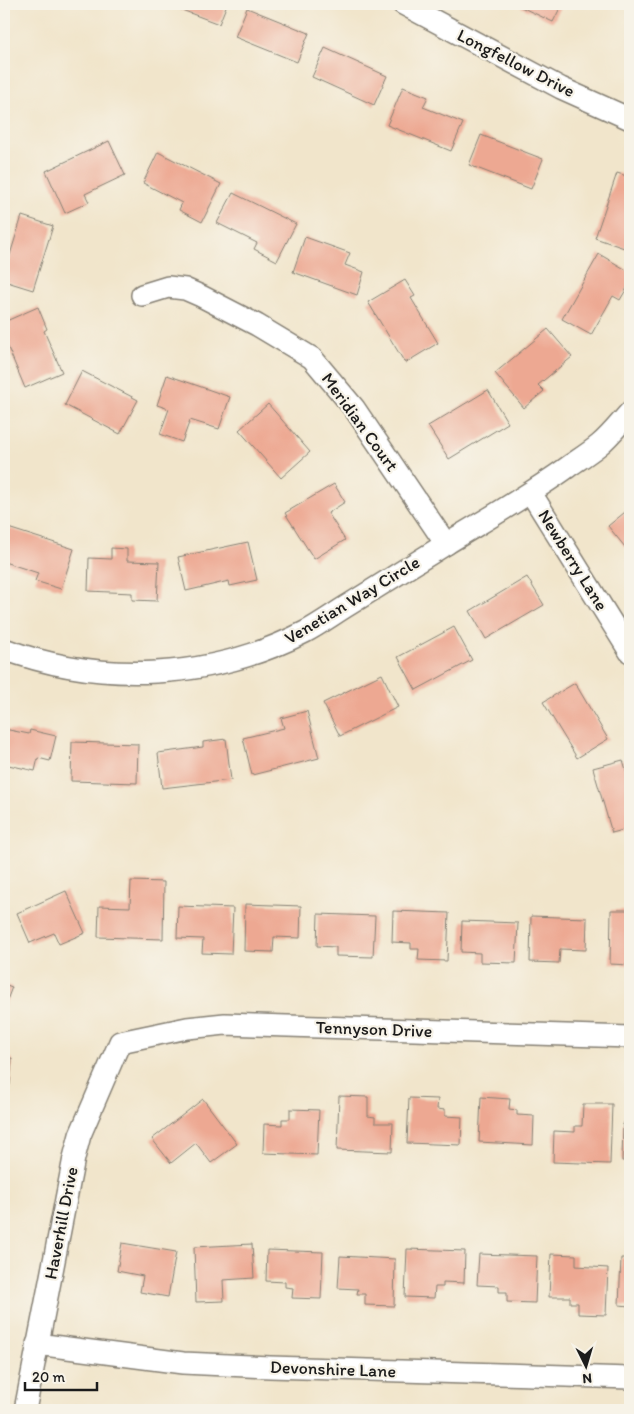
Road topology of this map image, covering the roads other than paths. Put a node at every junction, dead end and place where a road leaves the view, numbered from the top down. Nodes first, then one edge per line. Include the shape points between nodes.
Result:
1 (403, 4) edge
2 (434, 11) edge
3 (630, 118) edge
4 (142, 295) dead end
5 (630, 412) edge
6 (531, 494) junction
7 (446, 544) junction
8 (4, 649) edge
9 (630, 652) edge
10 (630, 1037) edge
11 (120, 1042) joint
12 (38, 1344) junction
13 (630, 1378) edge
14 (25, 1410) edge

1 - 2 street, Longfellow Drive
2 - 3 street, Longfellow Drive via 561,88
4 - 7 street, Meridian Court via 168,287 185,289 257,325 312,358 354,408
5 - 6 street, Venetian Way Circle via 600,445
6 - 7 street, Venetian Way Circle
6 - 9 street, Newberry Lane
7 - 8 street, Venetian Way Circle via 306,632 235,659 147,673 105,672 64,667
10 - 11 street, Tennyson Drive via 225,1024
11 - 12 street, Haverhill Drive via 80,1135
12 - 13 street, Devonshire Lane via 183,1363
12 - 14 street, Haverhill Drive

